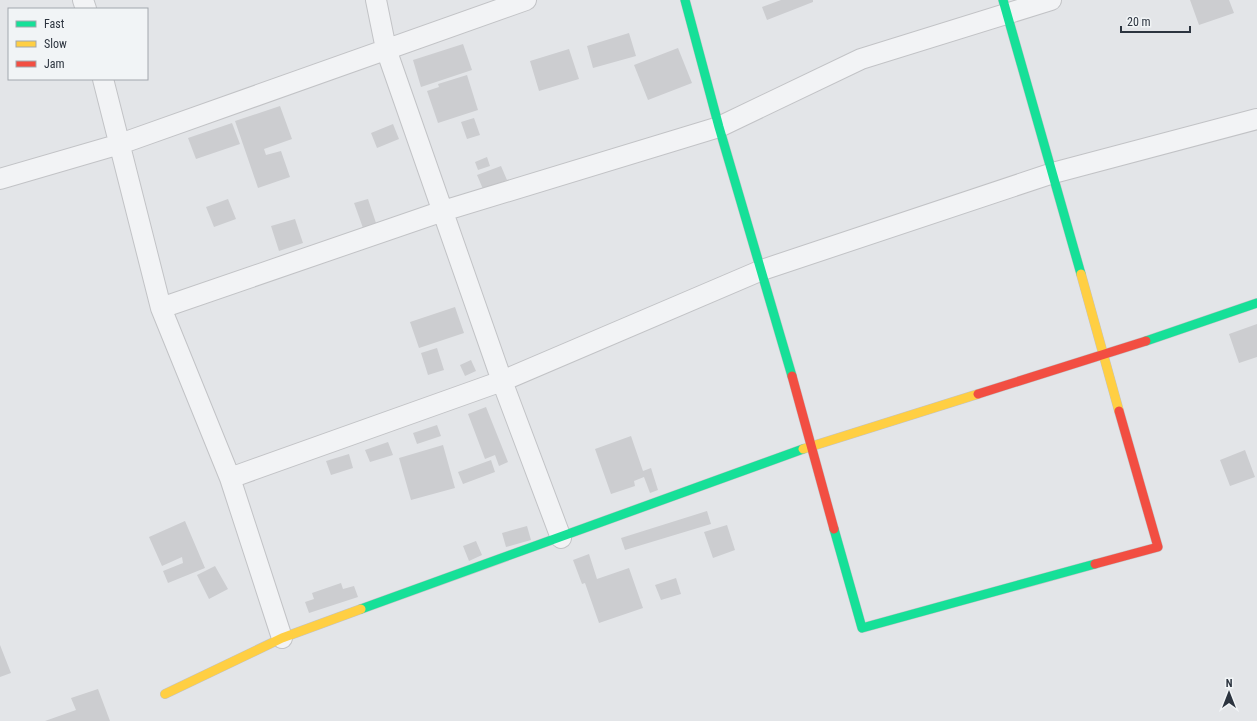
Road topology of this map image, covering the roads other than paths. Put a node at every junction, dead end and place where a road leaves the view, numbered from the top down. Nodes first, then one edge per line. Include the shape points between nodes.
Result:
1 (376, 0) edge
2 (526, 0) edge
3 (685, 0) edge
4 (1051, 0) edge
5 (1005, 6) edge
6 (386, 49) junction
7 (103, 80) edge
8 (1257, 119) edge
9 (719, 127) junction
10 (120, 144) junction
11 (1053, 173) junction
12 (0, 179) edge
13 (443, 211) junction
14 (762, 270) junction
15 (1257, 303) edge
16 (161, 308) junction
17 (1104, 355) junction
18 (502, 381) junction
19 (811, 446) junction
20 (230, 478) junction
21 (561, 538) junction
22 (282, 638) junction
23 (165, 694) dead end

1 - 6 street
2 - 6 street
3 - 9 street
4 - 5 street
5 - 9 street via 861,59
5 - 11 street
6 - 10 street
6 - 13 street
7 - 10 street
8 - 11 street
9 - 13 street
9 - 14 street
10 - 12 street
10 - 16 street
11 - 14 street
11 - 17 street
13 - 16 street
13 - 18 street
14 - 18 street
14 - 19 street
15 - 17 street
16 - 20 street
17 - 19 street
17 - 19 street via 1158,547 862,628
18 - 20 street
18 - 21 street
19 - 21 street
20 - 22 street
21 - 22 street
22 - 23 street

